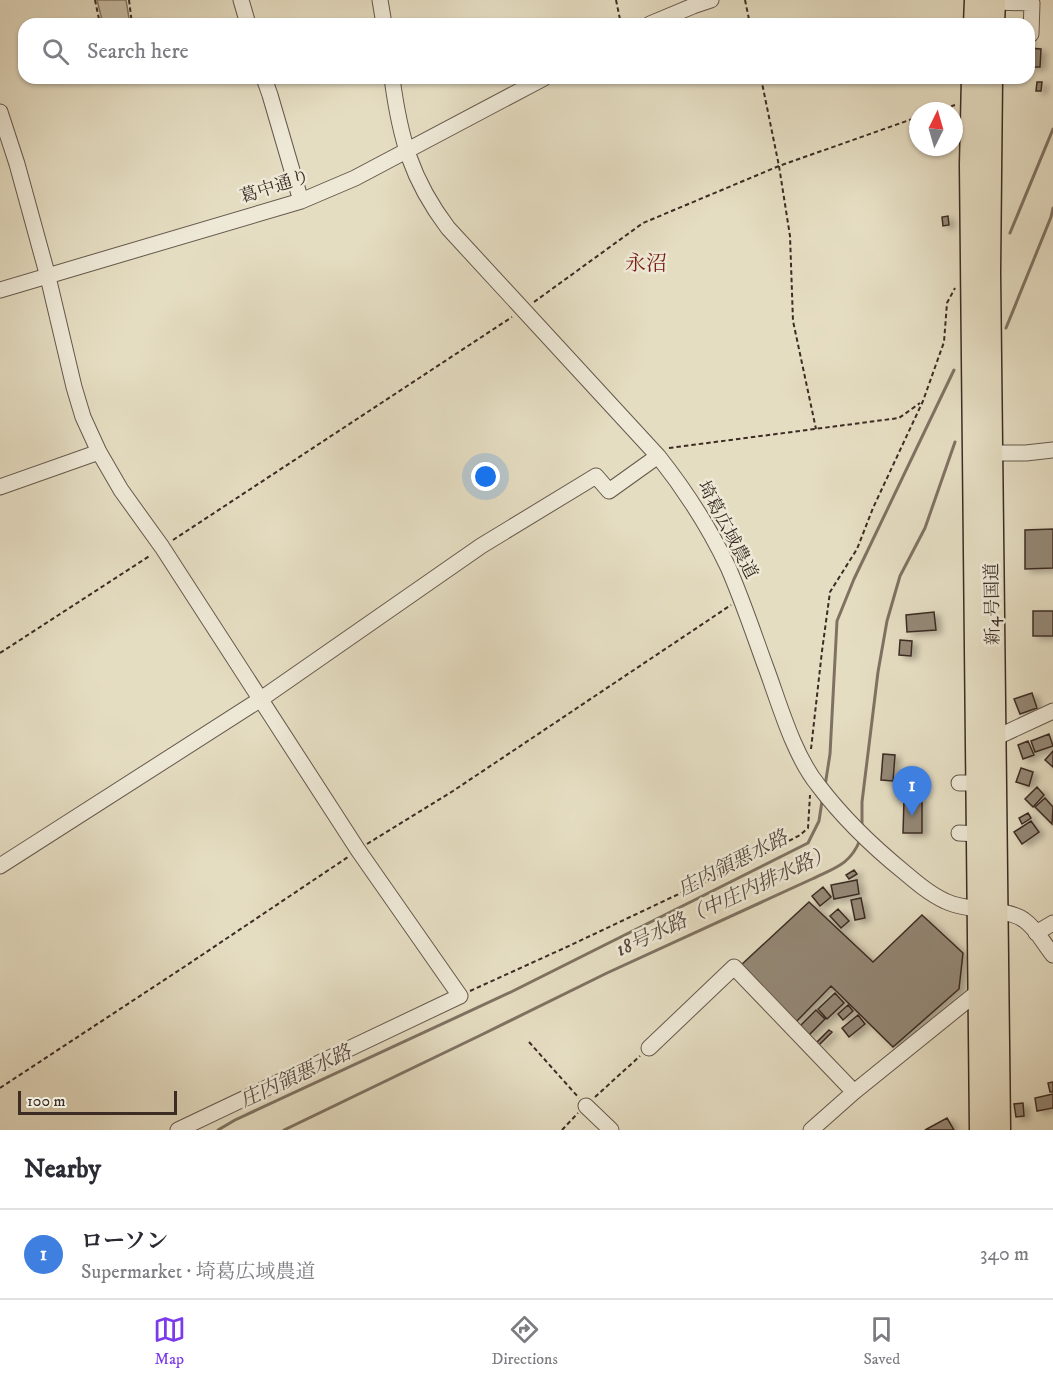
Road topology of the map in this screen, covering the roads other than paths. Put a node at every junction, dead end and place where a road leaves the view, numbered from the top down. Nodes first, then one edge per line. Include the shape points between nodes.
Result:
1 (241, 0) edge
2 (380, 0) edge
3 (711, 0) edge
4 (989, 7) edge
5 (246, 18) edge
6 (383, 18) edge
7 (664, 18) edge
8 (1032, 18) edge
9 (266, 84) edge
10 (393, 84) edge
11 (533, 84) edge
12 (991, 84) edge
13 (972, 88) edge
14 (0, 112) edge
15 (406, 152) junction
16 (301, 201) junction
17 (48, 277) junction
18 (0, 290) edge
19 (1053, 450) edge
20 (99, 452) junction
21 (991, 453) junction
22 (658, 456) junction
23 (0, 487) edge
24 (261, 699) junction
25 (1053, 711) edge
26 (995, 738) junction
27 (0, 866) edge
28 (988, 911) junction
29 (1053, 923) edge
30 (1036, 933) junction
31 (1053, 955) edge
32 (979, 992) junction
33 (648, 1048) road end
34 (854, 1092) junction
35 (586, 1106) road end
36 (178, 1130) edge
37 (611, 1130) edge
38 (811, 1130) edge
39 (981, 1130) edge
40 (999, 1130) edge

1 - 5 street
2 - 6 street
3 - 7 street
4 - 8 street via 1032,3
9 - 16 street
10 - 15 street, 埼葛広域農道
11 - 15 street, 葛中通り
12 - 21 highway, 新4号国道
13 - 28 highway, 新4号国道 via 968,833
14 - 17 street
15 - 16 street, 葛中通り
15 - 22 street, 埼葛広域農道 via 414,173 448,228
16 - 17 street, 葛中通り
17 - 18 street, 葛中通り
17 - 20 street via 77,397
19 - 21 street
20 - 23 street
20 - 24 street
21 - 26 highway, 新4号国道
22 - 24 street via 609,491 596,476 481,546
22 - 28 street, 埼葛広域農道 via 680,483 716,543 798,753 814,781 869,842 893,854 919,884 950,904
24 - 27 street
24 - 36 street via 358,850 460,996
25 - 26 street
26 - 28 highway, 新4号国道
28 - 30 street, 埼葛広域農道 via 1024,920
28 - 32 highway, 新4号国道
28 - 40 highway, 新4号国道
29 - 30 street
30 - 31 street, 埼葛広域農道
32 - 34 street
32 - 39 highway, 新4号国道
33 - 34 street via 734,967
34 - 38 street
35 - 37 street

